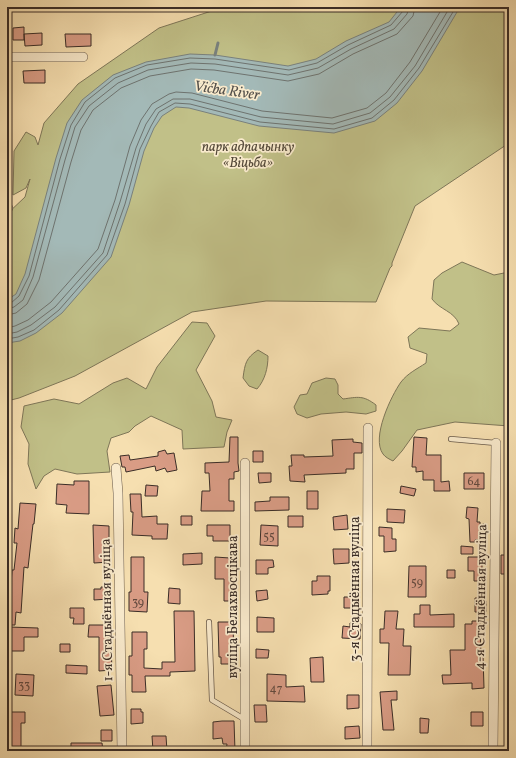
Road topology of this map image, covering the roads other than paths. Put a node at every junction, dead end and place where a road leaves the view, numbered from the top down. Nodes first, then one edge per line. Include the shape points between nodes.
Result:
1 (7, 57) edge
2 (84, 57) dead end
3 (368, 428) dead end
4 (451, 439) dead end
5 (496, 443) joint
6 (245, 463) dead end
7 (116, 468) dead end
8 (209, 622) dead end
9 (246, 720) junction
10 (122, 751) edge
11 (245, 751) edge
12 (367, 751) edge
13 (493, 751) edge

1 - 2 street
3 - 12 street, 3-я Стадыённая вуліца
4 - 5 lane
5 - 13 street, 4-я Стадыённая вуліца
6 - 9 street, вуліца Белахвосцікава
7 - 10 street, 1-я Стадыённая вуліца
8 - 9 lane via 212,700
9 - 11 street, вуліца Белахвосцікава

